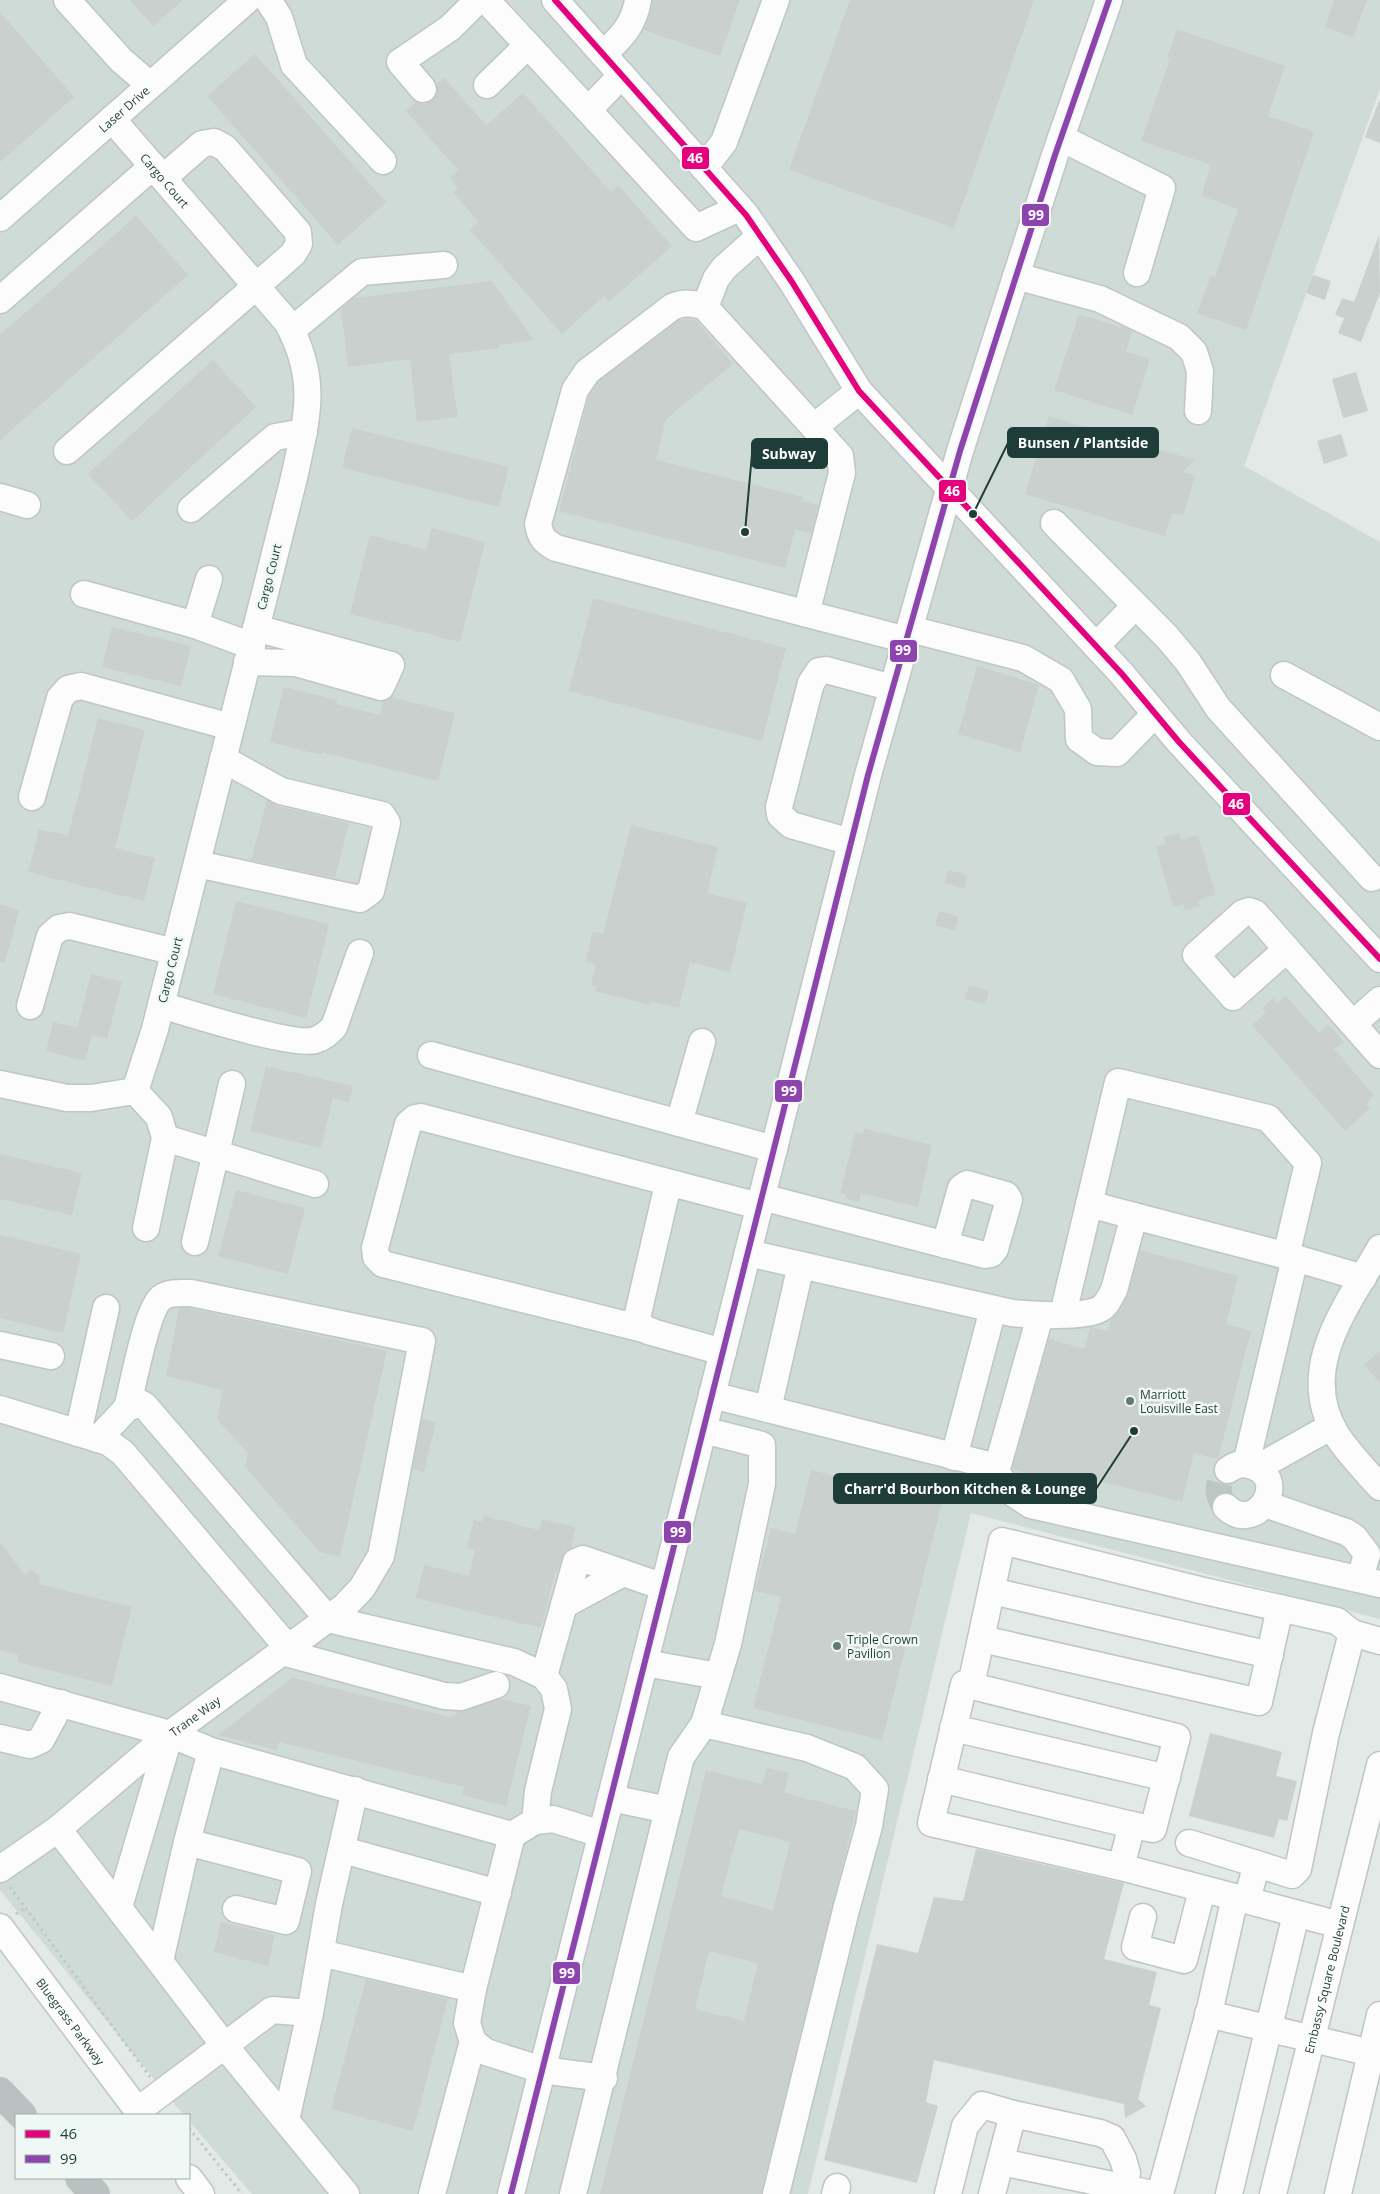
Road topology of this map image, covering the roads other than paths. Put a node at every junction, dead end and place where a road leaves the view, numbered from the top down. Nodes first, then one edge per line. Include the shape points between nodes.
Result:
1 (66, 0) edge
2 (247, 0) edge
3 (268, 0) edge
4 (478, 0) edge
5 (486, 0) edge
6 (555, 0) edge
7 (638, 0) edge
8 (776, 0) edge
9 (1109, 0) edge
10 (528, 45) junction
11 (603, 54) junction
12 (622, 75) junction
13 (150, 85) junction
14 (487, 85) dead end
15 (423, 89) dead end
16 (588, 110) junction
17 (112, 119) junction
18 (1061, 138) junction
19 (383, 161) dead end
20 (704, 168) junction
21 (158, 172) junction
22 (739, 208) junction
23 (0, 218) edge
24 (760, 236) junction
25 (444, 266) dead end
26 (1137, 273) dead end
27 (1016, 276) junction
28 (258, 286) junction
29 (0, 300) edge
30 (705, 307) junction
31 (292, 330) junction
32 (860, 391) junction
33 (1198, 412) dead end
34 (814, 427) junction
35 (304, 432) junction
36 (67, 451) dead end
37 (950, 487) junction
38 (0, 497) edge
39 (27, 505) dead end
40 (191, 509) dead end
41 (1054, 523) dead end
42 (209, 579) dead end
43 (84, 594) dead end
44 (1135, 606) junction
45 (806, 614) junction
46 (195, 625) junction
47 (908, 635) junction
48 (252, 645) junction
49 (1096, 646) junction
50 (1284, 675) dead end
51 (893, 688) junction
52 (1155, 714) junction
53 (231, 727) junction
54 (1380, 727) edge
55 (223, 759) junction
56 (32, 797) dead end
57 (851, 842) junction
58 (197, 864) junction
59 (1378, 878) edge
60 (1287, 949) dead end
61 (174, 952) junction
62 (360, 953) dead end
63 (1380, 959) edge
64 (1380, 1000) edge
65 (161, 1005) junction
66 (30, 1006) dead end
67 (1353, 1024) junction
68 (702, 1042) dead end
69 (431, 1055) dead end
70 (1380, 1055) edge
71 (0, 1084) edge
72 (232, 1084) dead end
73 (135, 1091) junction
74 (679, 1123) junction
75 (165, 1138) junction
76 (774, 1149) junction
77 (214, 1153) junction
78 (315, 1184) dead end
79 (675, 1184) junction
80 (761, 1202) junction
81 (1089, 1204) junction
82 (1134, 1216) junction
83 (146, 1228) dead end
84 (195, 1242) dead end
85 (945, 1244) dead end
86 (748, 1253) junction
87 (1290, 1257) junction
88 (1374, 1263) edge
89 (801, 1265) junction
90 (106, 1308) dead end
91 (993, 1309) junction
92 (1052, 1315) junction
93 (650, 1332) junction
94 (0, 1345) edge
95 (723, 1352) junction
96 (51, 1356) dead end
97 (712, 1395) junction
98 (128, 1408) junction
99 (768, 1409) junction
100 (0, 1410) edge
101 (703, 1430) junction
102 (1337, 1434) junction
103 (88, 1436) junction
104 (954, 1457) junction
105 (996, 1472) junction
106 (1249, 1487) junction
107 (1380, 1487) edge
108 (1241, 1553) junction
109 (1370, 1582) edge
110 (664, 1587) junction
111 (992, 1591) junction
112 (1280, 1608) junction
113 (328, 1619) junction
114 (1352, 1633) junction
115 (982, 1639) junction
116 (1380, 1640) edge
117 (285, 1650) junction
118 (1270, 1655) junction
119 (644, 1663) junction
120 (544, 1676) junction
121 (718, 1676) junction
122 (496, 1685) dead end
123 (970, 1685) junction
124 (0, 1687) edge
125 (61, 1703) junction
126 (704, 1724) junction
127 (953, 1728) junction
128 (170, 1734) junction
129 (0, 1738) edge
130 (211, 1751) junction
131 (1380, 1765) edge
132 (1167, 1778) junction
133 (941, 1779) junction
134 (355, 1790) junction
135 (610, 1798) junction
136 (668, 1810) junction
137 (535, 1821) junction
138 (1132, 1825) junction
139 (58, 1829) junction
140 (602, 1834) junction
141 (512, 1835) junction
142 (186, 1842) junction
143 (1189, 1843) dead end
144 (343, 1850) junction
145 (1257, 1864) junction
146 (1121, 1867) junction
147 (3, 1876) edge
148 (1202, 1890) junction
149 (498, 1893) junction
150 (1241, 1898) junction
151 (119, 1907) junction
152 (236, 1909) dead end
153 (1296, 1914) junction
154 (1143, 1917) dead end
155 (6, 1922) edge
156 (1340, 1925) junction
157 (321, 1953) junction
158 (160, 1961) junction
159 (473, 1989) junction
160 (310, 2013) junction
161 (1208, 2014) junction
162 (1380, 2014) edge
163 (1270, 2030) junction
164 (1312, 2040) junction
165 (473, 2041) junction
166 (224, 2046) junction
167 (1375, 2055) edge
168 (542, 2070) junction
169 (604, 2078) junction
170 (0, 2094) edge
171 (139, 2113) edge
172 (21, 2114) edge
173 (1013, 2114) junction
174 (15, 2116) edge
175 (286, 2120) junction
176 (1000, 2162) junction
177 (62, 2179) edge
178 (81, 2179) edge
179 (190, 2179) edge
180 (1122, 2187) junction
181 (73, 2194) edge
182 (95, 2194) edge
183 (201, 2194) edge
184 (346, 2194) edge
185 (432, 2194) edge
186 (511, 2194) edge
187 (573, 2194) edge
188 (776, 2194) edge
189 (948, 2194) edge
190 (992, 2194) edge
191 (1151, 2194) edge
192 (1160, 2194) edge
193 (1229, 2194) edge
194 (1273, 2194) edge
195 (1338, 2194) edge

1 - 13 street via 121,60
2 - 13 street, Laser Drive
3 - 19 street via 280,17 294,66
4 - 15 street via 450,28 400,62
5 - 10 street
6 - 11 street
7 - 11 street via 633,21
8 - 20 street via 724,142
9 - 18 street
10 - 14 street
10 - 16 street
11 - 12 street
12 - 16 street
12 - 20 street
13 - 17 street, Laser Drive
16 - 22 street via 696,228
17 - 21 street, Cargo Court
17 - 23 street, Laser Drive
18 - 26 street via 1162,188
18 - 27 street
20 - 22 street
21 - 28 street, Cargo Court
21 - 28 street via 202,144 214,142 225,148 298,232 299,244 293,254
21 - 29 street
22 - 24 street
24 - 30 street via 720,273
24 - 32 street
25 - 31 street via 362,272
27 - 33 street via 1100,299 1179,337 1194,352 1200,371
27 - 37 street
28 - 31 street, Cargo Court
28 - 36 street
30 - 34 street
30 - 45 street via 681,303 672,307 587,372 580,381 538,524 540,534 546,543 556,548
31 - 35 street, Cargo Court via 307,376
32 - 34 street
32 - 37 street
34 - 45 street via 840,456 842,473
35 - 40 street via 275,437
35 - 48 street, Cargo Court
37 - 47 street
37 - 49 street
38 - 39 street
41 - 44 street
42 - 46 street
43 - 46 street
44 - 49 street
44 - 59 street via 1188,662 1218,708
45 - 47 street
46 - 48 street
47 - 51 street
47 - 52 street via 1023,658 1061,680 1078,709 1079,739 1097,752 1117,753
48 - 53 street, Cargo Court
49 - 52 street
50 - 54 street
51 - 57 street
51 - 57 street via 826,670 819,671 811,683 779,807 780,815 791,825
52 - 63 street
53 - 55 street, Cargo Court
53 - 56 street via 81,686 68,689 60,698
55 - 58 street, Cargo Court
55 - 58 street via 282,791 382,815 387,822 371,891 360,899
57 - 76 street
58 - 61 street, Cargo Court
60 - 67 street
61 - 65 street, Cargo Court
61 - 66 street via 70,926 59,928 50,936
62 - 65 street via 334,1027 314,1041 288,1040
64 - 67 street
65 - 73 street, Cargo Court
67 - 70 street
68 - 74 street
69 - 74 street
71 - 73 street via 67,1098 92,1098
72 - 77 street
73 - 75 street via 159,1116
74 - 76 street
75 - 77 street
75 - 83 street
76 - 80 street
77 - 78 street
77 - 84 street
79 - 80 street
79 - 93 street via 666,1193 637,1318 640,1325
79 - 93 street via 415,1118 408,1124 375,1248 376,1258 383,1264
80 - 85 street
80 - 86 street
81 - 82 street
81 - 87 street via 1118,1082 1268,1118 1308,1163
81 - 92 street
82 - 87 street
82 - 92 street via 1114,1290 1108,1301 1100,1309
86 - 89 street
86 - 95 street
87 - 88 street
87 - 106 street
88 - 102 street via 1337,1325 1322,1363 1322,1396
89 - 91 street
89 - 99 street
90 - 103 street
91 - 92 street
91 - 104 street
92 - 105 street
93 - 95 street
94 - 96 street
95 - 97 street
97 - 99 street
97 - 101 street
98 - 103 street
98 - 113 street via 140,1403 145,1406
98 - 113 street, Trane Way via 151,1312 161,1298 172,1294 191,1293 422,1342 381,1556 362,1588
99 - 104 street
100 - 103 street
101 - 110 street
101 - 121 street via 762,1445 762,1484 728,1644
102 - 106 street
102 - 107 street
103 - 117 street via 108,1442 123,1453
104 - 105 street via 989,1466
105 - 108 street via 1014,1494 1031,1504
106 - 108 street
106 - 109 street via 1354,1537 1367,1554
108 - 109 street
110 - 119 street
110 - 120 street via 583,1559 576,1562
111 - 112 street via 1002,1541
111 - 115 street
111 - 118 street
112 - 114 street via 1336,1621
112 - 118 street
113 - 117 street, Trane Way
113 - 120 street via 514,1662
114 - 116 street
114 - 145 street via 1326,1733 1298,1869 1292,1875
115 - 118 street via 1259,1702
115 - 123 street
117 - 122 street via 444,1696 461,1697
117 - 128 street, Trane Way
119 - 121 street
119 - 135 street
120 - 137 street via 554,1689 558,1709 538,1791
121 - 126 street
123 - 127 street via 964,1684
123 - 132 street via 1178,1737
124 - 125 street
125 - 128 street
125 - 129 street via 41,1740 30,1745
126 - 136 street via 681,1757
126 - 188 street via 823,1754 855,1767 875,1789 869,1826
127 - 132 street
127 - 133 street
128 - 130 street
128 - 139 street, Trane Way
128 - 151 street
130 - 134 street
130 - 142 street
131 - 156 street, Embassy Square Boulevard
132 - 138 street via 1153,1829
133 - 138 street
133 - 146 street via 931,1823
134 - 141 street
134 - 144 street
135 - 136 street
135 - 140 street
136 - 169 street
137 - 140 street via 553,1819
137 - 141 street
138 - 146 street
139 - 147 street, Trane Way
139 - 151 street
140 - 168 street
141 - 149 street
142 - 152 street via 298,1871 286,1921
142 - 158 street
143 - 145 street
144 - 149 street
144 - 157 street
145 - 150 street
146 - 148 street
148 - 150 street
148 - 154 street via 1184,1960 1135,1947
149 - 159 street
150 - 153 street
150 - 161 street
151 - 158 street
153 - 156 street
153 - 163 street
155 - 171 street, Bluegrass Parkway
156 - 164 street, Embassy Square Boulevard
157 - 159 street
157 - 160 street
158 - 166 street
159 - 165 street via 466,2023
160 - 166 street via 272,2010
160 - 175 street
161 - 163 street
161 - 192 street
162 - 167 street
163 - 164 street
163 - 193 street
164 - 167 street
164 - 194 street, Embassy Square Boulevard
165 - 168 street via 486,2052
165 - 185 street
166 - 171 street
166 - 175 street
167 - 195 street
168 - 169 street
168 - 186 street
169 - 187 street
170 - 172 highway
170 - 174 highway
173 - 176 street
173 - 180 street via 1112,2138 1127,2173
173 - 189 street via 982,2105 976,2112 965,2126
175 - 184 street
176 - 180 street
176 - 190 street
177 - 181 highway
178 - 182 highway
179 - 183 street
180 - 191 street

